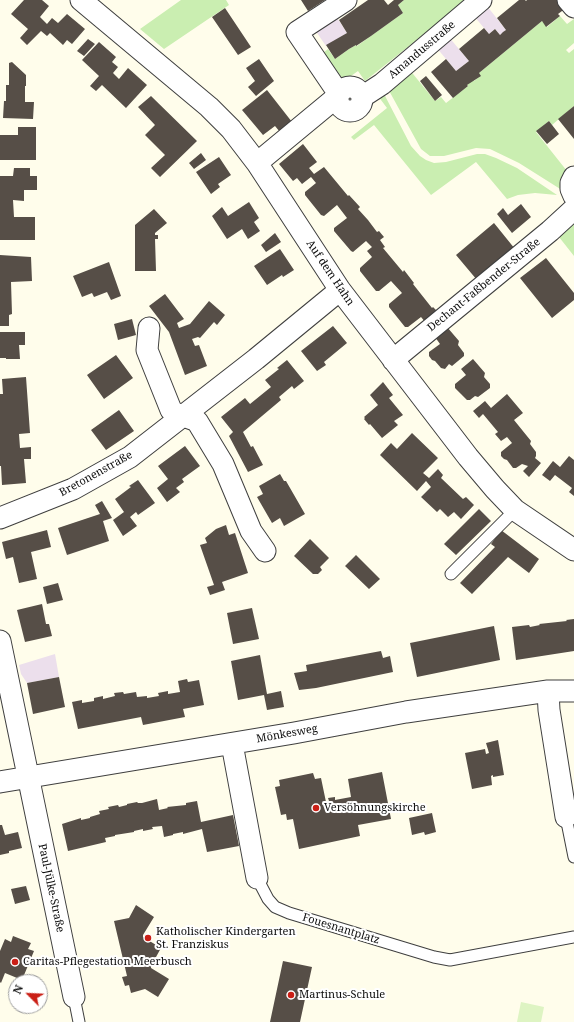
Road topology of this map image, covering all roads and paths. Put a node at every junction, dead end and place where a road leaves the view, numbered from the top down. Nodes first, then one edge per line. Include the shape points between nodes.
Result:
1 (81, 0) edge
2 (346, 0) edge
3 (481, 0) edge
4 (568, 0) edge
5 (574, 7) edge
6 (339, 95) junction
7 (258, 163) junction
8 (574, 177) edge
9 (574, 196) edge
10 (574, 209) edge
11 (340, 290) junction
12 (148, 328) dead end
13 (394, 360) junction
14 (184, 415) junction
15 (515, 510) junction
16 (0, 518) edge
17 (574, 550) edge
18 (265, 551) dead end
19 (451, 574) dead end
20 (0, 641) edge
21 (548, 691) junction
22 (574, 691) edge
23 (232, 744) junction
24 (28, 777) junction
25 (0, 782) edge
26 (566, 817) joint
27 (574, 857) edge
28 (257, 878) joint
29 (574, 937) edge
30 (74, 998) joint
31 (79, 1022) edge

1 - 7 street, Auf dem Hahn via 221,118
2 - 6 street via 297,32
3 - 6 street, Amandusstraße via 382,84 362,97 358,90 350,87 342,90
4 - 5 street
6 - 7 street
7 - 11 street, Auf dem Hahn
8 - 9 street via 571,189
10 - 13 street, Dechant-Faßbender-Straße
11 - 13 street, Auf dem Hahn
11 - 14 street, Bretonenstraße
12 - 14 street via 147,350 172,410
13 - 15 street, Auf dem Hahn via 468,457
14 - 16 street, Bretonenstraße via 130,457 73,489
14 - 18 street via 197,421 222,464 251,531
15 - 17 street, Auf dem Hahn
15 - 19 lane
20 - 24 street, Paul-Jülke-Straße
21 - 22 street, Mönkesweg
21 - 23 street, Mönkesweg via 387,715
21 - 26 street
23 - 24 street, Mönkesweg
23 - 28 street, Fouesnantplatz
24 - 25 street, Mönkesweg
24 - 30 street, Paul-Jülke-Straße
26 - 27 lane
28 - 29 lane, Fouesnantplatz via 275,907 289,913 450,960
30 - 31 lane

